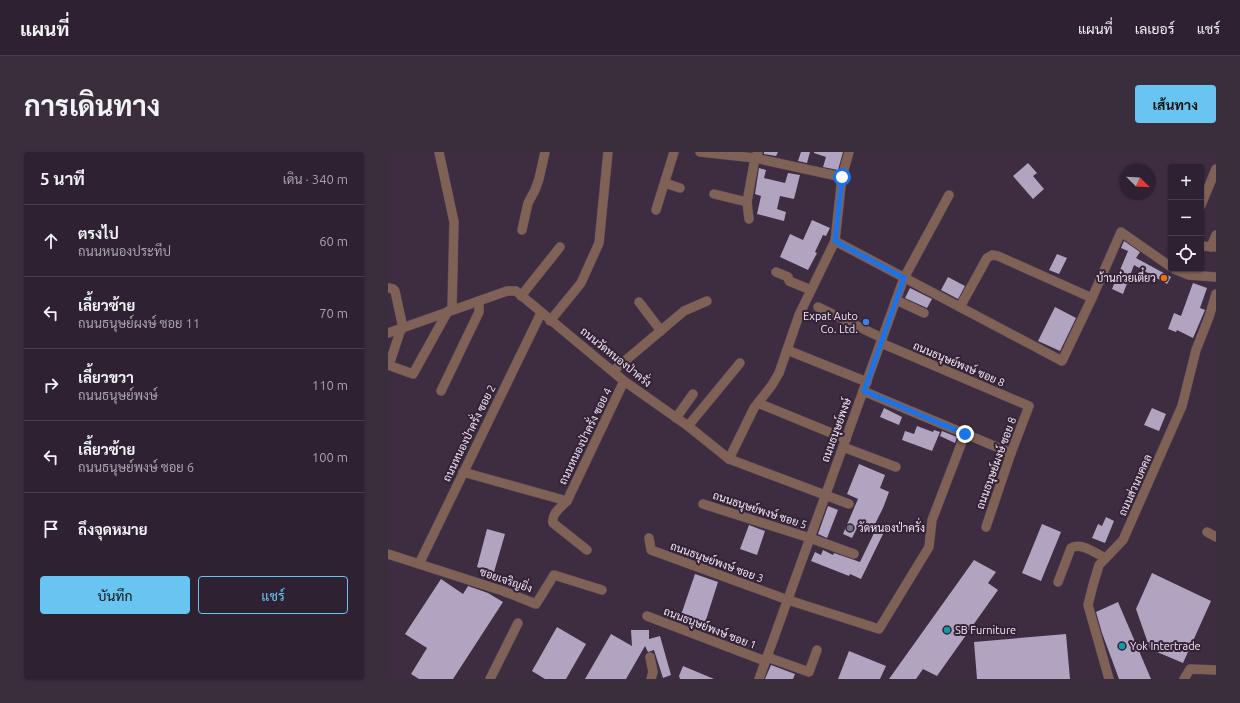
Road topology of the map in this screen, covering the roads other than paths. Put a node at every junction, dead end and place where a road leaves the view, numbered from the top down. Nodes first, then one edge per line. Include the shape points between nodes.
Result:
1 (439, 152) edge
2 (545, 152) edge
3 (608, 152) edge
4 (674, 152) edge
5 (700, 152) edge
6 (849, 152) edge
7 (729, 153) edge
8 (757, 155) edge
9 (1216, 169) edge
10 (842, 177) junction
11 (665, 183) junction
12 (680, 188) dead end
13 (714, 194) dead end
14 (949, 195) dead end
15 (1203, 200) edge
16 (747, 202) junction
17 (656, 210) dead end
18 (749, 219) dead end
19 (522, 230) dead end
20 (1216, 235) edge
21 (835, 241) junction
22 (1204, 246) edge
23 (560, 247) dead end
24 (1214, 247) edge
25 (1168, 265) edge
26 (776, 272) dead end
27 (1182, 272) edge
28 (1216, 277) edge
29 (904, 278) junction
30 (388, 288) edge
31 (811, 290) junction
32 (1216, 294) edge
33 (521, 296) junction
34 (1092, 298) junction
35 (896, 300) junction
36 (478, 301) junction
37 (707, 301) dead end
38 (638, 302) dead end
39 (818, 307) dead end
40 (960, 307) junction
41 (450, 310) junction
42 (540, 312) junction
43 (924, 313) dead end
44 (550, 320) junction
45 (402, 328) junction
46 (661, 331) junction
47 (388, 333) edge
48 (882, 341) junction
49 (787, 350) junction
50 (740, 363) dead end
51 (388, 365) edge
52 (613, 371) junction
53 (624, 381) junction
54 (865, 386) junction
55 (441, 391) dead end
56 (693, 394) dead end
57 (758, 403) junction
58 (1029, 406) joint
59 (676, 418) junction
60 (688, 426) junction
61 (965, 434) junction
62 (844, 443) junction
63 (1011, 453) junction
64 (726, 457) junction
65 (896, 467) dead end
66 (462, 472) junction
67 (826, 495) junction
68 (567, 501) junction
69 (703, 504) dead end
70 (849, 504) dead end
71 (986, 527) dead end
72 (1207, 532) dead end
73 (1216, 537) edge
74 (649, 538) dead end
75 (810, 538) junction
76 (587, 550) dead end
77 (388, 554) edge
78 (854, 554) dead end
79 (1105, 558) junction
80 (419, 564) junction
81 (1058, 582) dead end
82 (602, 590) dead end
83 (788, 600) junction
84 (647, 616) dead end
85 (518, 623) dead end
86 (818, 650) dead end
87 (650, 657) dead end
88 (766, 659) junction
89 (1216, 670) edge
90 (490, 679) edge
91 (651, 679) edge
92 (759, 679) edge
93 (1108, 679) edge
94 (1184, 679) edge

1 - 41 street via 454,222
2 - 19 street
3 - 44 street via 599,244 581,283
4 - 11 street
5 - 7 street
6 - 10 street
7 - 8 street
8 - 10 street
8 - 16 street
9 - 15 street
10 - 21 street
11 - 12 street
11 - 17 street
13 - 16 street
14 - 29 street, ถนนธนุษย์พงษ์
16 - 18 street
20 - 24 street
21 - 29 street
21 - 31 street
22 - 24 street
23 - 33 street
25 - 34 street via 1121,232
26 - 31 street via 788,277 789,281
27 - 28 street
29 - 35 street, ถนนธนุษย์พงษ์
29 - 40 street
30 - 45 street via 395,291
31 - 49 street
32 - 79 street, ถนนส่วนบคคล via 1196,350 1182,406 1124,540
33 - 36 street, ถนนวัดหนองป่าครั่ง via 516,291 507,291
33 - 42 street, ถนนวัดหนองป่าครั่ง
34 - 40 street via 992,255 987,258
34 - 40 street via 1062,361
35 - 43 street
35 - 48 street, ถนนธนุษย์พงษ์
36 - 41 street, ถนนวัดหนองป่าครั่ง
36 - 55 street via 479,312
37 - 46 street via 684,310
38 - 46 street
39 - 48 street, ถนนธนุษย์พงษ์ ซอย 8
41 - 45 street, ถนนวัดหนองป่าครั่ง
41 - 51 street via 413,374
42 - 44 street, ถนนวัดหนองป่าครั่ง
42 - 66 street, ถนนหนองป่าครั่ง ซอย 2
44 - 52 street, ถนนวัดหนองป่าครั่ง
45 - 47 street, ถนนวัดหนองป่าครั่ง
45 - 51 street
46 - 52 street
48 - 54 street, ถนนธนุษย์พงษ์
48 - 58 street, ถนนธนุษย์พงษ์ ซอย 8
49 - 54 street
49 - 57 street via 779,373
50 - 60 street
52 - 53 street, ถนนวัดหนองป่าครั่ง
53 - 59 street, ถนนวัดหนองป่าครั่ง
53 - 68 street, ถนนหนองป่าครั่ง ซอย 4
54 - 61 street
54 - 62 street, ถนนธนุษย์พงษ์
56 - 59 street
57 - 62 street
57 - 64 street
58 - 63 street, ถนนธนุษย์ผงษ์ ซอย 8
59 - 60 street, ถนนวัดหนองป่าครั่ง
60 - 64 street, ถนนวัดหนองป่าครั่ง
61 - 63 street
61 - 83 street via 932,520 929,547 879,629
62 - 65 street
62 - 67 street, ถนนธนุษย์พงษ์
63 - 71 street, ถนนธนุษย์ผงษ์ ซอย 8
64 - 67 street, ถนนวัดหนองป่าครั่ง
66 - 68 street, ถนนหนองป่าครั่ง ซอย 4
66 - 80 street, ถนนหนองป่าครั่ง ซอย 2
67 - 70 street, ถนนวัดหนองป่าครั่ง
67 - 75 street, ถนนธนุษย์พงษ์
68 - 76 street, ถนนหนองป่าครั่ง ซอย 4 via 555,513 553,523
69 - 75 street, ถนนธนุษย์พงษ์ ซอย 5
72 - 73 street
74 - 83 street, ถนนธนุษย์พงษ์ ซอย 3 via 651,550
75 - 78 street, ถนนธนุษย์พงษ์ ซอย 5
75 - 83 street, ถนนธนุษย์พงษ์
77 - 80 street, ซอยเจริญยิ่ง
79 - 81 street via 1081,546 1071,548
79 - 93 street, ถนนส่วนบคคล via 1099,565 1088,605
80 - 82 street, ซอยเจริญยิ่ง via 536,604 554,575
83 - 88 street, ถนนธนุษย์พงษ์
84 - 88 street, ถนนธนุษย์พงษ์ ซอย 1
85 - 90 street
86 - 88 street, ถนนธนุษย์พงษ์ ซอย 1 via 809,672
87 - 91 street via 653,672
88 - 92 street, ถนนธนุษย์พงษ์
89 - 94 street via 1190,668

